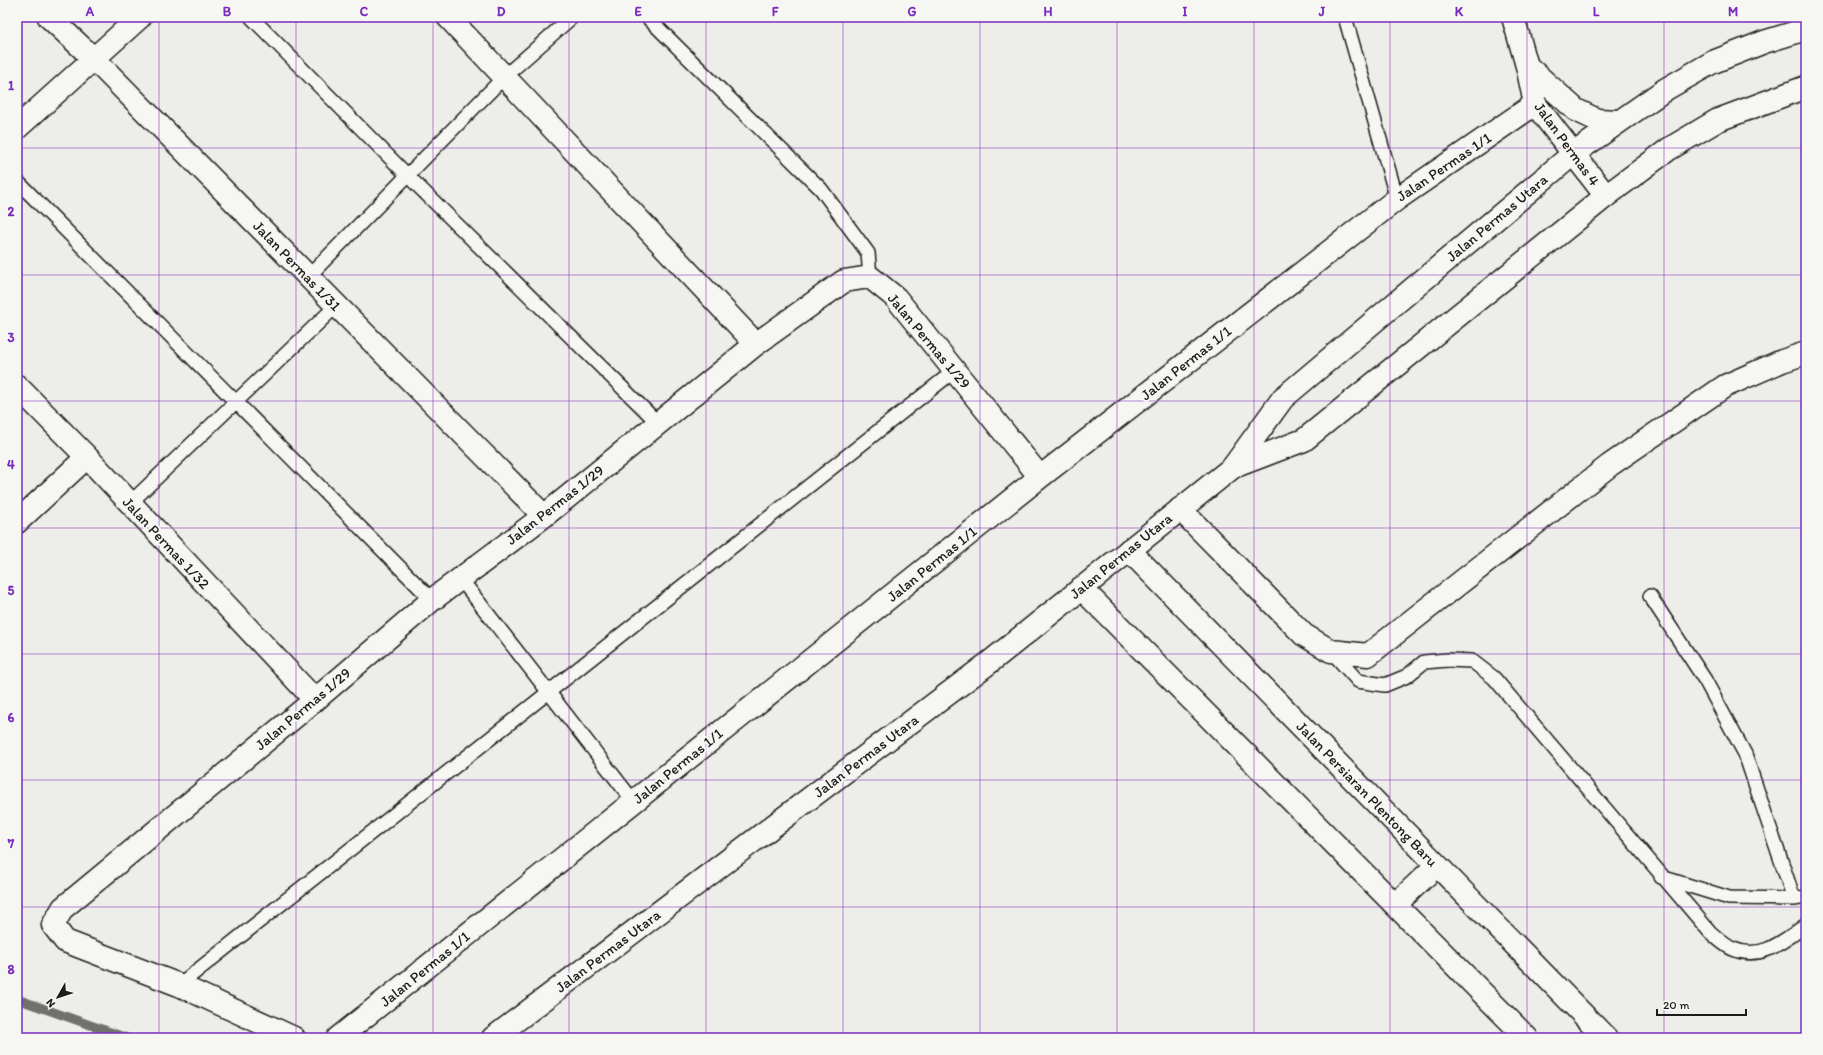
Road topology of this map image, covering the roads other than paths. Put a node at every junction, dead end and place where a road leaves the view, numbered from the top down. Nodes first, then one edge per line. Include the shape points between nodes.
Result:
1 (49, 17) edge
2 (140, 17) edge
3 (251, 17) edge
4 (448, 17) edge
5 (572, 17) edge
6 (647, 17) edge
7 (1345, 17) edge
8 (1513, 17) edge
9 (1806, 29) edge
10 (93, 58) junction
11 (1527, 66) junction
12 (505, 76) junction
13 (1806, 87) edge
14 (1535, 104) junction
15 (1618, 121) junction
16 (17, 128) edge
17 (1573, 154) junction
18 (408, 175) junction
19 (17, 181) edge
20 (1606, 196) junction
21 (1397, 198) junction
22 (309, 276) junction
23 (870, 277) junction
24 (336, 306) junction
25 (756, 344) junction
26 (1806, 353) edge
27 (954, 371) junction
28 (17, 386) edge
29 (235, 402) junction
30 (658, 423) junction
31 (87, 457) junction
32 (1233, 467) junction
33 (1040, 477) junction
34 (129, 504) junction
35 (1180, 509) junction
36 (544, 516) junction
37 (17, 522) edge
38 (1129, 550) junction
39 (460, 578) junction
40 (1081, 588) junction
41 (1650, 596) dead end
42 (432, 600) junction
43 (1331, 651) junction
44 (549, 692) junction
45 (315, 700) junction
46 (634, 802) junction
47 (1437, 865) junction
48 (1661, 877) junction
49 (1800, 898) edge
50 (1396, 904) junction
51 (1806, 925) edge
52 (179, 985) junction
53 (294, 1038) edge
54 (338, 1038) edge
55 (493, 1038) edge
56 (1527, 1038) edge
57 (1606, 1038) edge

1 - 10 street, Jalan Permas 1/31
2 - 10 street
3 - 18 lane
4 - 12 street
5 - 12 lane
6 - 23 lane via 821,189 868,253
7 - 21 lane
8 - 11 street, Jalan Permas 4
9 - 15 street, Jalan Permas Utara via 1713,62
10 - 16 street
10 - 22 street, Jalan Permas 1/31
11 - 14 street, Jalan Permas 4
11 - 15 street, Jalan Permas 4 via 1576,110 1597,120
12 - 18 lane
12 - 25 street
13 - 20 street, Jalan Permas Utara via 1718,120 1669,150
14 - 17 street, Jalan Permas 4
14 - 21 street, Jalan Permas 1/1
15 - 17 street, Jalan Permas Utara
17 - 20 street, Jalan Permas 4
17 - 32 street, Jalan Permas Utara via 1283,398
18 - 22 lane
18 - 30 lane
19 - 29 lane
20 - 32 street, Jalan Permas Utara via 1304,440
21 - 33 street, Jalan Permas 1/1
22 - 24 street, Jalan Permas 1/31
23 - 25 street, Jalan Permas 1/29 via 844,280
23 - 27 street, Jalan Permas 1/29 via 896,298
24 - 29 lane
24 - 36 street, Jalan Permas 1/31
25 - 30 street, Jalan Permas 1/29
26 - 43 street via 1725,386 1610,465 1368,655
27 - 33 street, Jalan Permas 1/29
27 - 44 lane
28 - 31 street, Jalan Permas 1/32
29 - 34 lane
29 - 42 lane
30 - 36 street, Jalan Permas 1/29
31 - 34 street, Jalan Permas 1/32
31 - 37 street
32 - 35 street, Jalan Permas Utara
33 - 46 street, Jalan Permas 1/1
34 - 45 street, Jalan Permas 1/32
35 - 38 street, Jalan Permas Utara
35 - 43 street via 1304,635
36 - 39 street, Jalan Permas 1/29
38 - 40 street, Jalan Permas Utara
38 - 47 street, Jalan Persiaran Plentong Baru
39 - 42 street, Jalan Permas 1/29
39 - 44 lane
40 - 50 street
40 - 55 street, Jalan Permas Utara via 990,662
41 - 49 lane via 1705,680 1745,754
42 - 45 street, Jalan Permas 1/29
43 - 48 lane via 1358,681 1384,685 1408,676 1424,662 1472,661 1494,678
44 - 46 lane
44 - 52 lane
45 - 52 street, Jalan Permas 1/29 via 63,908 53,925 65,941
46 - 54 street, Jalan Permas 1/1
47 - 50 street
47 - 57 street, Jalan Persiaran Plentong Baru
48 - 49 lane via 1729,898
48 - 51 lane via 1710,932 1732,949 1759,953 1779,944
50 - 56 street
52 - 53 street

